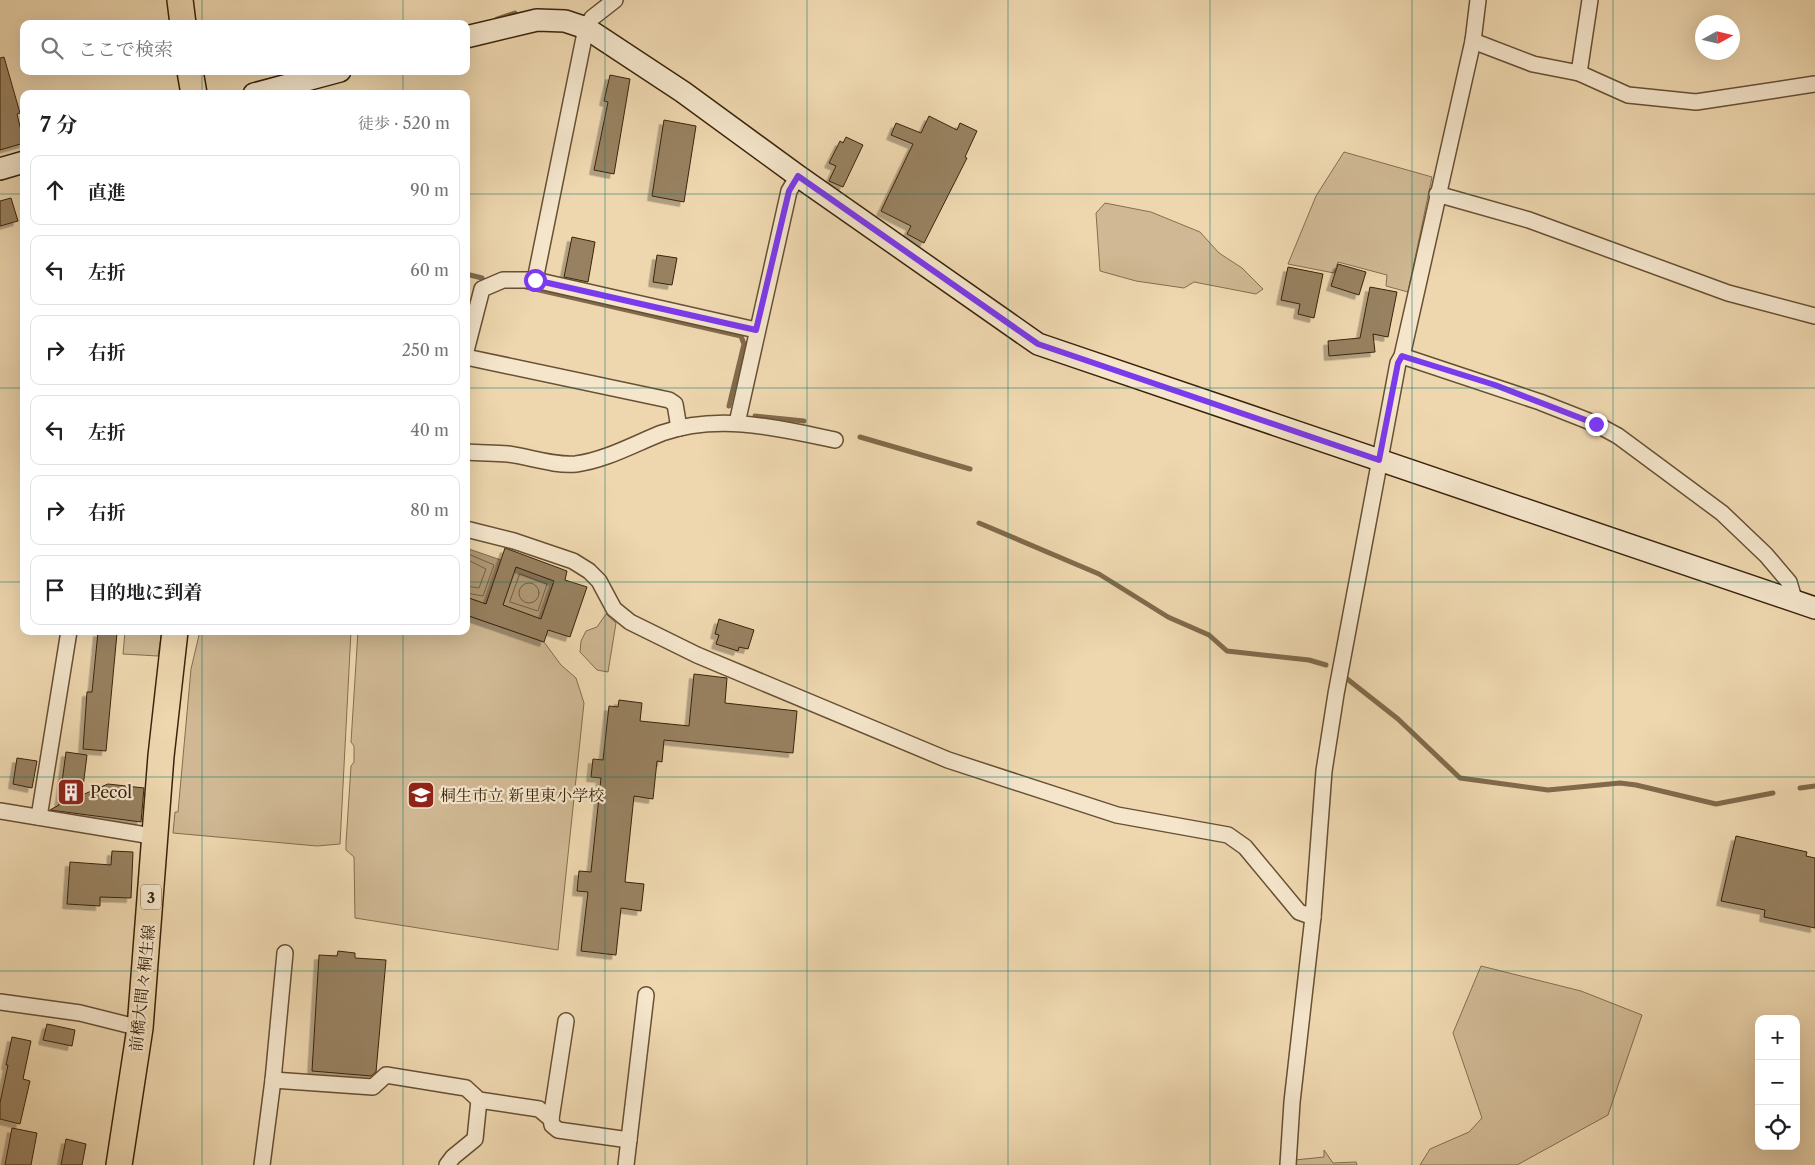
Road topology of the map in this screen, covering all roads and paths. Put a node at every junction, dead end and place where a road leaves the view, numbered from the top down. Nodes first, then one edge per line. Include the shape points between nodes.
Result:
1 (180, 0) edge
2 (615, 0) edge
3 (1478, 0) edge
4 (1590, 0) edge
5 (182, 20) edge
6 (586, 28) junction
7 (470, 36) edge
8 (1473, 41) junction
9 (1579, 73) junction
10 (191, 75) edge
11 (325, 75) edge
12 (1815, 84) edge
13 (193, 90) edge
14 (269, 90) edge
15 (20, 163) edge
16 (0, 169) edge
17 (798, 176) junction
18 (1437, 194) junction
19 (535, 280) junction
20 (1815, 316) edge
21 (756, 330) junction
22 (470, 336) edge
23 (1402, 356) junction
24 (470, 358) edge
25 (737, 423) junction
26 (679, 428) junction
27 (835, 440) dead end
28 (470, 452) edge
29 (1379, 460) junction
30 (470, 530) edge
31 (1805, 605) edge
32 (67, 635) edge
33 (175, 635) edge
34 (0, 811) edge
35 (39, 818) junction
36 (155, 838) junction
37 (1313, 917) junction
38 (286, 953) dead end
39 (646, 995) dead end
40 (0, 1002) edge
41 (566, 1021) dead end
42 (140, 1028) junction
43 (273, 1080) junction
44 (479, 1100) junction
45 (552, 1118) junction
46 (629, 1140) junction
47 (119, 1165) edge
48 (262, 1165) edge
49 (446, 1165) edge
50 (626, 1165) edge
51 (1288, 1165) edge

1 - 5 main road
2 - 6 street via 592,18
3 - 8 street
4 - 9 street
6 - 7 street via 565,21 536,20
6 - 17 street via 683,92
6 - 19 street
8 - 9 street via 1533,64
8 - 18 street
9 - 12 street via 1628,95 1696,102
10 - 13 main road
11 - 14 street
15 - 16 street
17 - 21 street via 789,191
17 - 29 street via 1038,344
18 - 20 street via 1529,220 1728,293
18 - 23 street
19 - 21 street
19 - 22 street via 503,280 482,290
21 - 25 street
23 - 29 street
23 - 31 street via 1540,402 1618,436 1722,513 1766,555
24 - 26 street via 669,400 675,404
25 - 26 street
25 - 27 street
26 - 28 street via 598,459 574,464
29 - 31 street
29 - 37 street via 1334,702 1324,772
30 - 37 street via 573,561 594,576 614,609 630,622 723,666 948,760 1117,815 1228,834 1245,847 1299,912
32 - 35 street
33 - 36 main road, 前橋大間々桐生線 / 3
34 - 35 street
35 - 36 street
36 - 42 main road, 前橋大間々桐生線 / 3
37 - 51 street
38 - 43 street
39 - 46 street
40 - 42 street via 80,1013
41 - 45 street
42 - 47 main road, 前橋大間々桐生線 / 3
43 - 44 street via 373,1087 386,1075 466,1088
43 - 48 street
44 - 45 street via 539,1109
44 - 49 street via 475,1139
45 - 46 street via 552,1125 558,1130
46 - 50 street

